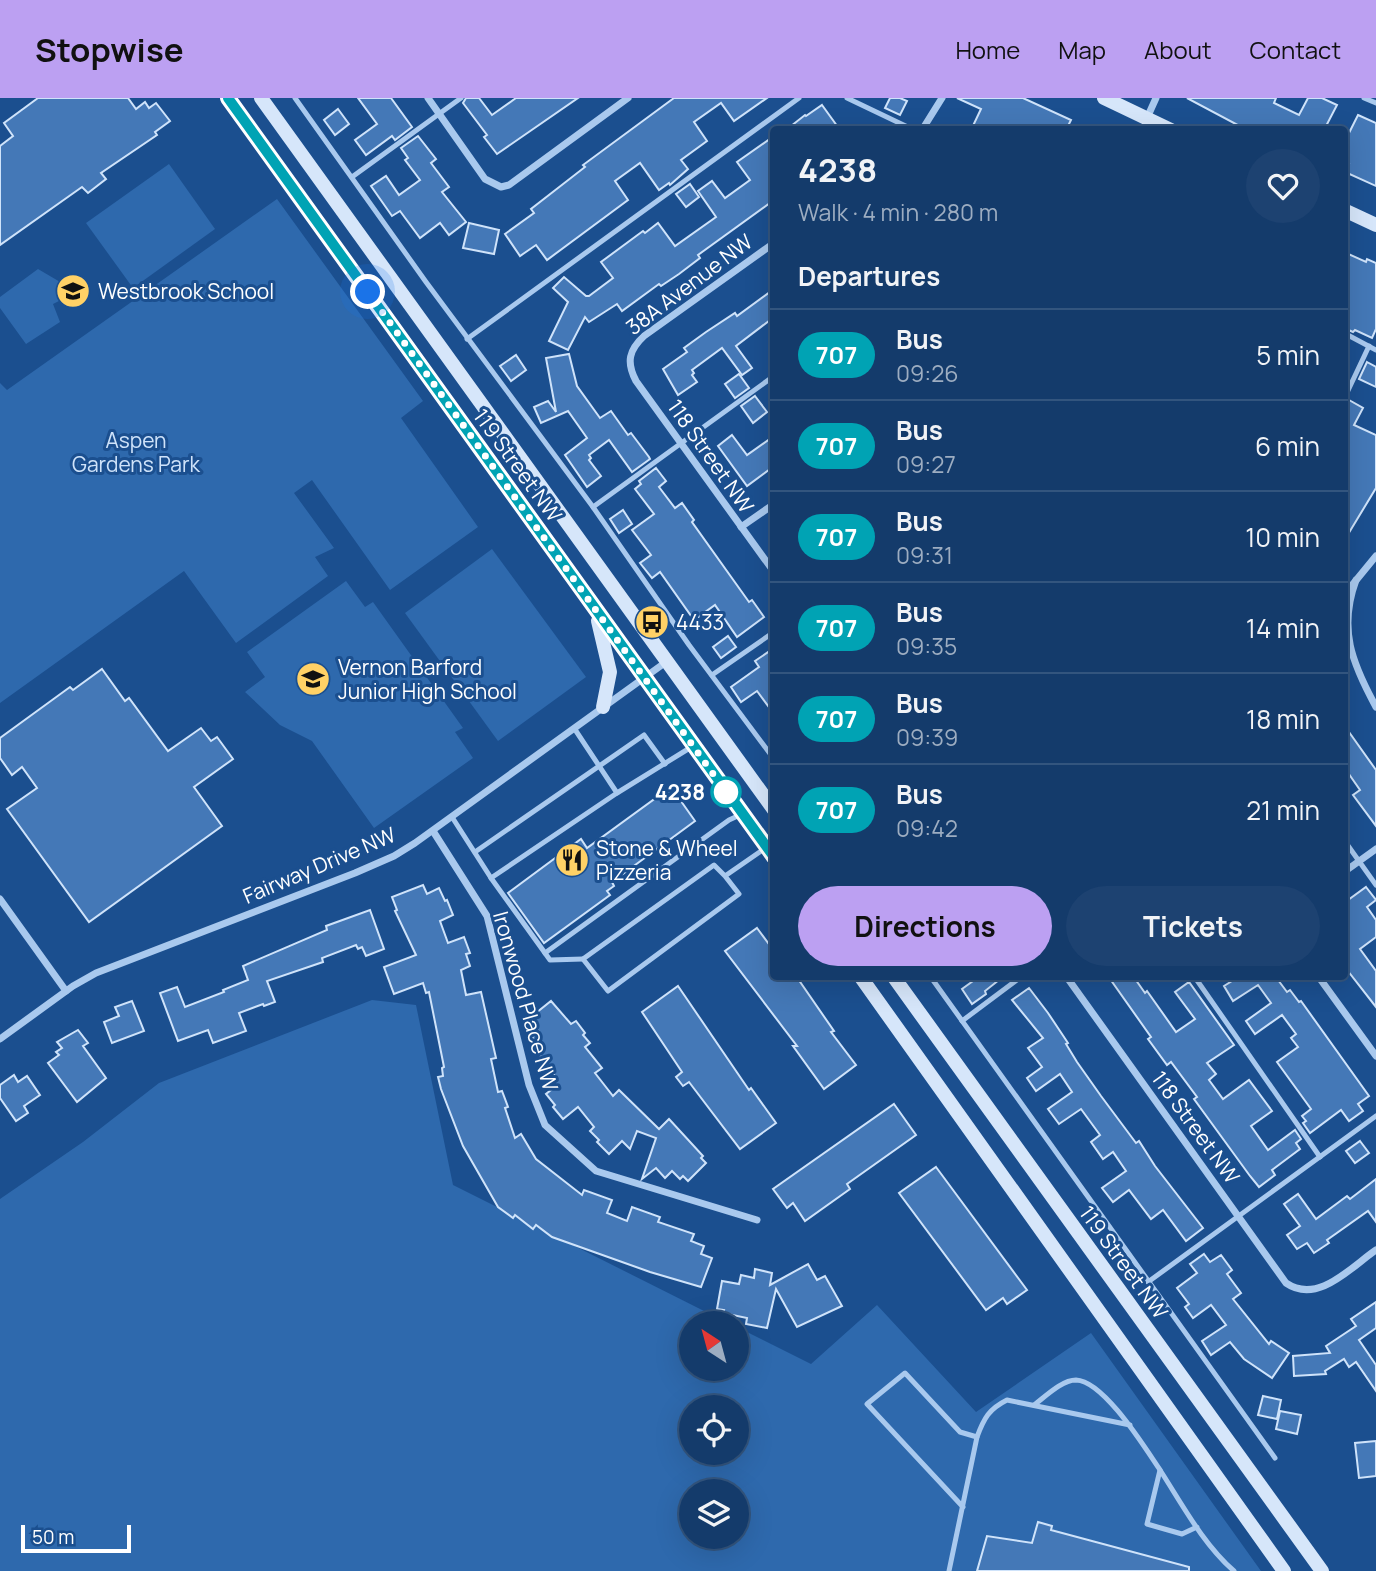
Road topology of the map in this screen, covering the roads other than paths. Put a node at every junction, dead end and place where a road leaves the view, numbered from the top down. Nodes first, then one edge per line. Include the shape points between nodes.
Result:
1 (228, 98) edge
2 (261, 98) edge
3 (295, 98) edge
4 (428, 98) edge
5 (461, 98) edge
6 (628, 98) edge
7 (799, 98) edge
8 (847, 98) edge
9 (942, 98) edge
10 (1104, 98) edge
11 (1156, 98) edge
12 (1364, 98) edge
13 (1376, 103) edge
14 (439, 114) junction
15 (1147, 118) junction
16 (906, 126) edge
17 (924, 126) edge
18 (1163, 126) edge
19 (352, 177) junction
20 (1348, 212) edge
21 (1376, 225) edge
22 (770, 246) edge
23 (1348, 335) edge
24 (467, 339) junction
25 (1368, 346) junction
26 (1376, 349) edge
27 (629, 356) joint
28 (770, 379) edge
29 (1348, 390) edge
30 (681, 444) junction
31 (593, 507) junction
32 (770, 507) edge
33 (741, 527) junction
34 (1376, 556) edge
35 (770, 567) edge
36 (1356, 580) junction
37 (1348, 590) edge
38 (595, 610) junction
39 (770, 635) edge
40 (666, 662) junction
41 (712, 675) junction
42 (644, 677) junction
43 (1376, 706) edge
44 (603, 707) junction
45 (574, 728) junction
46 (693, 746) junction
47 (770, 754) edge
48 (665, 764) junction
49 (599, 765) junction
50 (617, 793) junction
51 (770, 805) edge
52 (742, 814) junction
53 (452, 817) junction
54 (433, 831) junction
55 (1348, 844) edge
56 (1376, 849) edge
57 (475, 852) junction
58 (770, 852) edge
59 (1360, 861) junction
60 (1348, 869) edge
61 (725, 876) junction
62 (491, 878) junction
63 (1376, 885) edge
64 (0, 899) edge
65 (545, 953) junction
66 (583, 960) junction
67 (863, 980) edge
68 (896, 980) edge
69 (933, 980) edge
70 (1017, 980) edge
71 (1069, 980) edge
72 (1197, 980) edge
73 (1321, 980) edge
74 (66, 991) junction
75 (962, 1021) junction
76 (0, 1039) edge
77 (1376, 1056) edge
78 (1376, 1116) edge
79 (1320, 1157) junction
80 (1238, 1216) junction
81 (757, 1220) dead end
82 (1376, 1250) edge
83 (1148, 1282) junction
84 (1034, 1405) junction
85 (1130, 1425) junction
86 (977, 1437) junction
87 (1275, 1458) dead end
88 (1160, 1470) junction
89 (963, 1507) junction
90 (1197, 1527) junction
91 (1223, 1562) junction
92 (949, 1571) edge
93 (1222, 1571) edge
94 (1234, 1571) edge
95 (1284, 1571) edge
96 (1322, 1571) edge

1 - 38 main road, 119 Street NW
2 - 40 main road, 119 Street NW
3 - 19 lane
4 - 14 street
5 - 14 lane
6 - 14 street via 501,187 485,179
7 - 24 lane
8 - 16 lane
9 - 17 street
10 - 15 main road
11 - 15 street
12 - 13 lane
14 - 19 lane
15 - 18 main road
19 - 24 lane
20 - 21 main road
22 - 27 street, 38A Avenue NW via 643,336
23 - 25 lane
24 - 31 lane
25 - 26 lane
25 - 29 lane
27 - 30 street, 118 Street NW via 636,381
28 - 30 lane
30 - 31 lane
30 - 33 street, 118 Street NW
31 - 41 lane
32 - 33 street
33 - 35 street, 118 Street NW
34 - 36 street
36 - 37 street
36 - 43 street via 1348,609 1349,642
38 - 42 main road, 119 Street NW
38 - 44 main road via 609,663
39 - 41 lane
40 - 42 street, Fairway Drive NW
40 - 51 main road, 119 Street NW
41 - 47 lane
42 - 44 street, Fairway Drive NW
42 - 46 main road, 119 Street NW
44 - 45 street, Fairway Drive NW
45 - 49 lane
45 - 53 street, Fairway Drive NW
46 - 48 lane
46 - 52 main road, 119 Street NW
48 - 49 lane via 644,736
48 - 50 lane
49 - 50 lane
49 - 57 lane
50 - 62 lane
52 - 58 main road, 119 Street NW
52 - 65 lane
53 - 54 street, Fairway Drive NW
53 - 57 lane
54 - 74 street, Fairway Drive NW via 371,867 96,973
54 - 81 street, Ironwood Place NW via 487,916 528,1086 545,1125 596,1171
55 - 59 lane
56 - 59 street
57 - 62 lane
58 - 61 lane
59 - 60 street
59 - 63 lane
61 - 66 lane via 714,865
61 - 66 lane via 739,894 608,991
62 - 65 lane
64 - 74 street
65 - 66 lane via 550,960
67 - 95 main road
68 - 96 main road, 119 Street NW
69 - 75 lane
70 - 75 lane
71 - 80 street, 118 Street NW
72 - 79 lane
73 - 77 street
74 - 76 street, Fairway Drive NW
75 - 83 lane
78 - 79 lane
79 - 80 lane
80 - 82 street, 118 Street NW via 1282,1277 1303,1290 1323,1287
80 - 83 lane
83 - 87 lane
84 - 85 lane
84 - 85 lane via 1057,1387 1073,1380 1086,1382
84 - 86 lane via 1007,1400 992,1407
85 - 88 lane
86 - 89 lane
86 - 89 lane via 960,1432 905,1373 867,1404
88 - 90 lane
88 - 90 lane via 1147,1524 1182,1534
89 - 92 lane
90 - 91 lane
91 - 93 lane
91 - 94 lane

